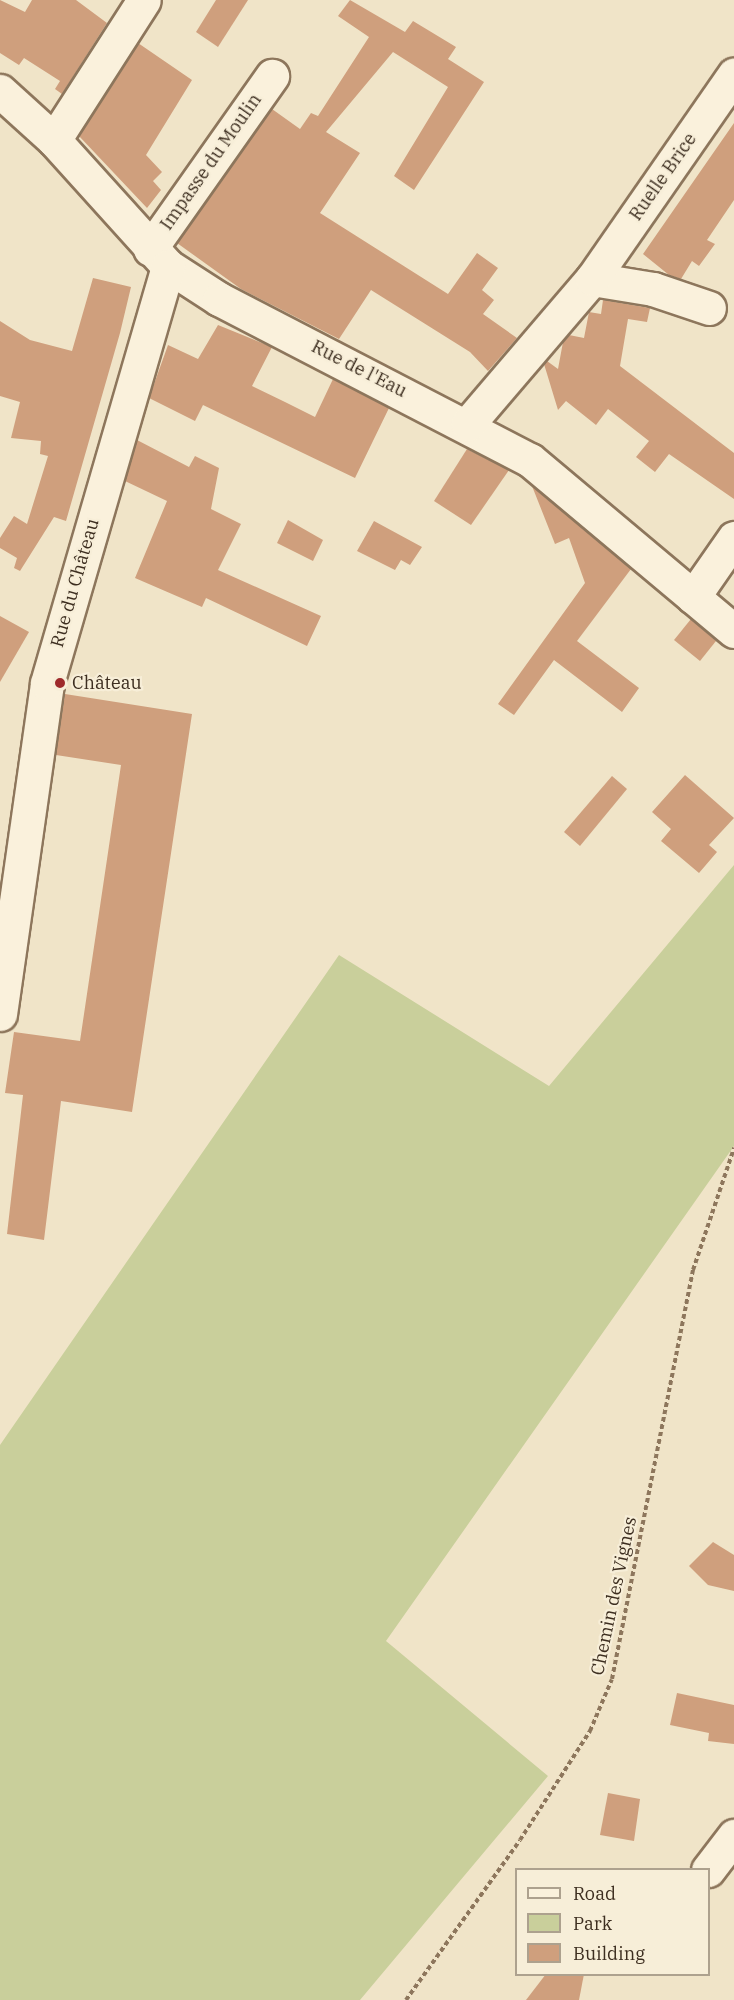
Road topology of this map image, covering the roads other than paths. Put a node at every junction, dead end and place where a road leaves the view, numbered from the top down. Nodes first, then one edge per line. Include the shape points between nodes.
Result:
1 (144, 0) edge
2 (734, 75) edge
3 (272, 76) dead end
4 (0, 91) edge
5 (54, 140) junction
6 (159, 258) junction
7 (592, 279) junction
8 (709, 308) dead end
9 (468, 424) junction
10 (734, 538) edge
11 (693, 597) junction
12 (734, 631) edge
13 (0, 1014) edge
14 (734, 1836) edge
15 (710, 1868) edge

1 - 5 street
2 - 7 street, Ruelle Brice
3 - 6 street, Impasse du Moulin
4 - 5 street, Rue de l'Eau
5 - 6 street, Rue de l'Eau
6 - 9 street, Rue de l'Eau via 219,299
6 - 13 street, Rue du Château via 47,683
7 - 8 street via 653,289
7 - 9 street, Ruelle Brice
9 - 11 street, Rue de l'Eau via 561,483
10 - 11 street
11 - 12 street, Rue de l'Eau
14 - 15 street

